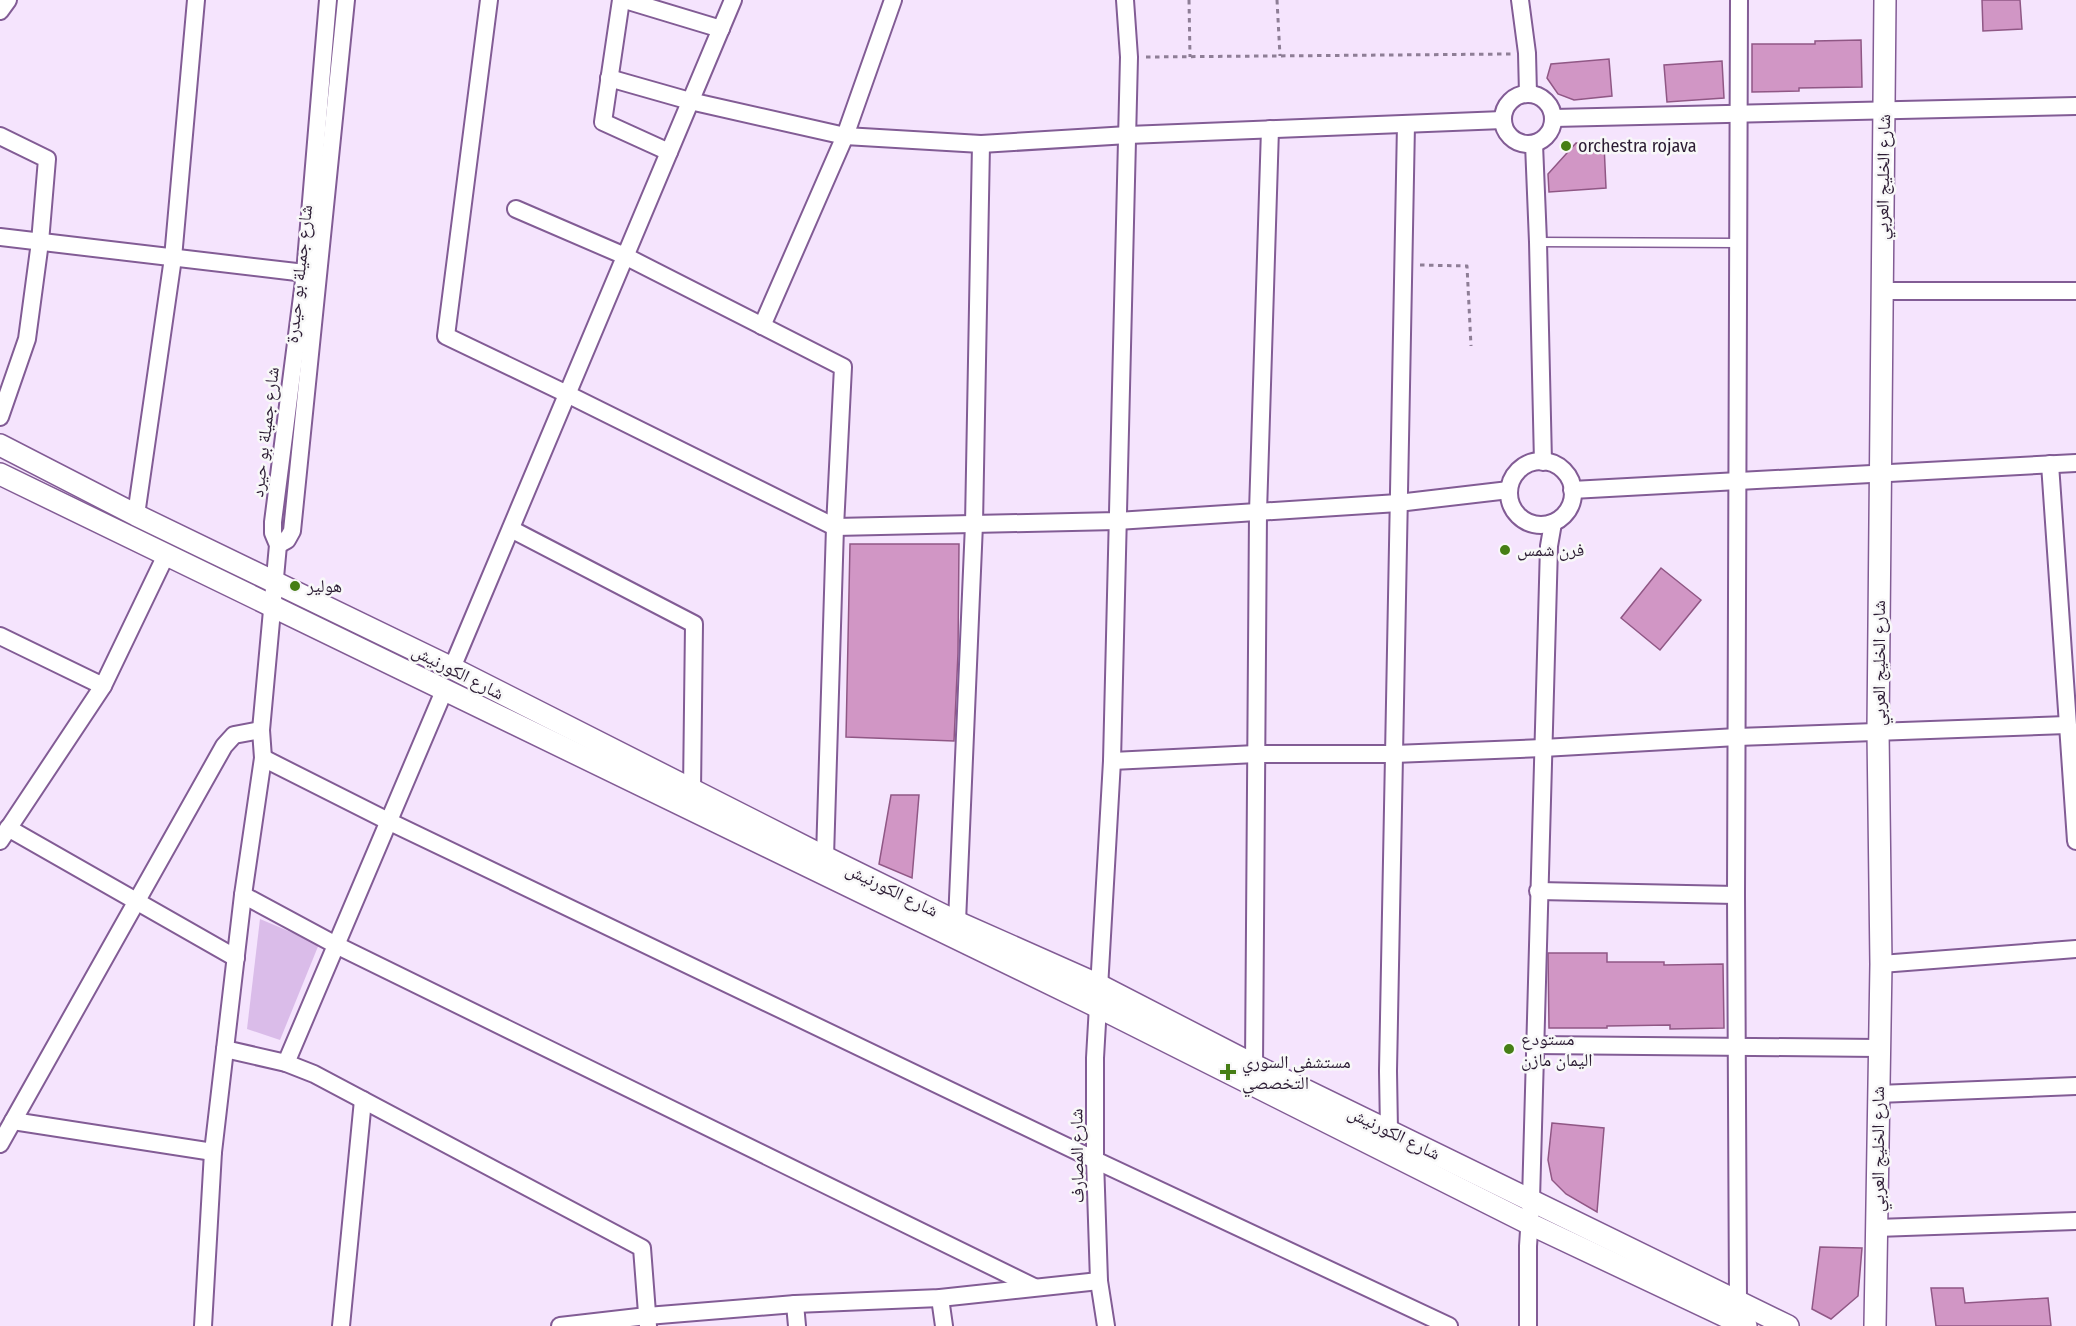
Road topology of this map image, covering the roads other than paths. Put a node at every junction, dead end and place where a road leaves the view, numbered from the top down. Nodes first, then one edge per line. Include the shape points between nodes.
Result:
1 (8, 0) edge
2 (196, 0) edge
3 (328, 0) edge
4 (346, 0) edge
5 (489, 0) edge
6 (623, 0) edge
7 (733, 0) edge
8 (893, 0) edge
9 (1125, 0) edge
10 (1520, 0) edge
11 (1739, 0) edge
12 (1885, 0) edge
13 (0, 11) edge
14 (720, 29) junction
15 (609, 78) junction
16 (1527, 94) junction
17 (690, 101) junction
18 (2076, 106) edge
19 (1884, 110) junction
20 (1739, 114) junction
21 (1554, 118) junction
22 (1503, 120) junction
23 (1406, 123) junction
24 (1270, 129) junction
25 (1128, 135) junction
26 (0, 136) edge
27 (844, 136) junction
28 (981, 144) junction
29 (1533, 144) junction
30 (669, 152) junction
31 (516, 209) dead end
32 (0, 237) edge
33 (40, 242) junction
34 (1538, 242) junction
35 (1738, 243) junction
36 (625, 256) junction
37 (172, 258) junction
38 (305, 273) junction
39 (1882, 291) junction
40 (2076, 291) edge
41 (762, 326) junction
42 (567, 394) junction
43 (0, 417) edge
44 (0, 445) edge
45 (1543, 462) junction
46 (2076, 463) edge
47 (2049, 464) junction
48 (0, 474) edge
49 (1880, 474) junction
50 (1737, 482) junction
51 (1509, 490) junction
52 (1572, 490) junction
53 (1398, 503) junction
54 (1258, 512) junction
55 (136, 516) junction
56 (1117, 520) junction
57 (1552, 523) junction
58 (974, 524) junction
59 (835, 527) junction
60 (511, 529) junction
61 (278, 545) junction
62 (166, 555) junction
63 (275, 582) junction
64 (273, 607) junction
65 (2069, 635) edge
66 (0, 636) edge
67 (452, 668) junction
68 (103, 686) junction
69 (444, 691) junction
70 (2067, 725) junction
71 (261, 730) junction
72 (1878, 731) junction
73 (1737, 737) junction
74 (1543, 748) junction
75 (1256, 754) junction
76 (1394, 754) junction
77 (263, 758) junction
78 (1112, 761) junction
79 (2074, 788) edge
80 (692, 791) junction
81 (388, 821) junction
82 (4, 835) edge
83 (2076, 842) edge
84 (825, 858) junction
85 (1538, 891) junction
86 (243, 895) junction
87 (1736, 896) junction
88 (137, 901) junction
89 (957, 922) junction
90 (336, 945) junction
91 (2076, 949) edge
92 (236, 958) junction
93 (1881, 964) junction
94 (1099, 985) junction
95 (1098, 1007) junction
96 (1534, 1045) junction
97 (1737, 1046) junction
98 (1879, 1048) junction
99 (225, 1049) junction
100 (286, 1063) junction
101 (1254, 1065) junction
102 (2076, 1086) edge
103 (1878, 1094) junction
104 (363, 1100) junction
105 (13, 1122) junction
106 (1389, 1131) junction
107 (0, 1144) edge
108 (213, 1152) junction
109 (1095, 1160) junction
110 (1531, 1200) junction
111 (2076, 1221) edge
112 (1530, 1224) junction
113 (1877, 1228) junction
114 (1099, 1281) junction
115 (1034, 1287) junction
116 (940, 1298) junction
117 (1738, 1303) junction
118 (795, 1304) junction
119 (647, 1321) edge
120 (203, 1326) edge
121 (341, 1326) edge
122 (560, 1326) edge
123 (797, 1326) edge
124 (944, 1326) edge
125 (1106, 1326) edge
126 (1449, 1326) edge
127 (1528, 1326) edge
128 (1746, 1326) edge
129 (1788, 1326) edge
130 (1875, 1326) edge

1 - 13 street
2 - 37 street
3 - 38 street, شارع جميلة بو حيرد
4 - 61 street, شارع جميلة بو حيدرة via 292,531
5 - 42 street via 446,336
6 - 14 street
6 - 15 street
7 - 14 street
8 - 27 street
9 - 25 street, شارع المصارف
10 - 16 street via 1527,53
11 - 20 street
12 - 19 street, شارع الخليج العربي
14 - 17 street
15 - 17 street
15 - 30 street via 603,122
16 - 21 street via 1545,100
16 - 22 street via 1509,102
17 - 27 street
17 - 30 street
18 - 19 street
19 - 20 street
19 - 39 street, شارع الخليج العربي
20 - 21 street
20 - 35 street
21 - 29 street via 1547,136
22 - 23 street
22 - 29 street via 1511,137
23 - 24 street
23 - 53 street
24 - 25 street
24 - 54 street
25 - 28 street
25 - 56 street, شارع المصارف
26 - 33 street via 47,159
27 - 28 street
27 - 41 street
28 - 58 street
29 - 34 street
30 - 36 street
31 - 36 street
32 - 33 street
33 - 37 street
33 - 43 street via 27,339
34 - 35 lane
34 - 45 street
35 - 50 street
36 - 41 street
36 - 42 street
37 - 38 street
37 - 55 street
38 - 61 street, شارع جميلة بو حيرد via 273,522
39 - 40 street
39 - 49 street, شارع الخليج العربي
41 - 59 street via 843,367
42 - 59 street
42 - 60 street
44 - 55 street, شارع الكورنيش
45 - 51 street via 1524,466
45 - 52 street via 1560,468
46 - 47 street
47 - 49 street
47 - 65 street
48 - 62 street, شارع الكورنيش
49 - 50 street
49 - 72 street, شارع الخليج العربي
50 - 52 street
50 - 73 street
51 - 53 street
51 - 57 street via 1514,511 1522,519 1531,524
52 - 57 street via 1567,511
53 - 54 street
53 - 76 street
54 - 56 street
54 - 75 street
55 - 63 street, شارع الكورنيش
56 - 58 street
56 - 78 street, شارع المصارف
57 - 74 street
58 - 59 street
58 - 89 street
59 - 84 street
60 - 67 street
60 - 80 street via 694,624
61 - 63 street, شارع جميلة بو حيرد
62 - 64 street, شارع الكورنيش
62 - 68 street
63 - 64 street, شارع جميلة بو حيرد
63 - 67 street, شارع الكورنيش
64 - 69 street, شارع الكورنيش
64 - 71 street, شارع جميلة بو حيرد
65 - 70 street
66 - 68 street
67 - 80 street, شارع الكورنيش
68 - 82 street
69 - 81 street
69 - 95 street, شارع الكورنيش
70 - 72 street
70 - 79 street
71 - 77 street, شارع جميلة بو حيرد
71 - 88 street via 234,735 225,746
72 - 73 street
72 - 93 street, شارع الخليج العربي
73 - 74 street
73 - 87 street
74 - 76 street
74 - 85 street
75 - 76 street
75 - 78 street
75 - 101 street
76 - 106 street
77 - 81 street
77 - 86 street, شارع جميلة بو حيرد
78 - 94 street, شارع المصارف
79 - 83 street
80 - 84 street, شارع الكورنيش
81 - 90 street
81 - 109 street
82 - 88 street
84 - 89 street, شارع الكورنيش
85 - 87 street
85 - 96 street
86 - 90 street
86 - 92 street, شارع جميلة بو حيرد
87 - 97 street
88 - 92 street
88 - 105 street
89 - 94 street, شارع الكورنيش
90 - 100 street
90 - 115 street
91 - 93 street
92 - 99 street, شارع جميلة بو حيرد
93 - 98 street, شارع الخليج العربي
94 - 95 street, شارع المصارف
94 - 101 street, شارع الكورنيش
95 - 109 street, شارع المصارف
95 - 112 street, شارع الكورنيش
96 - 97 street
96 - 110 street
97 - 98 street
97 - 117 street
98 - 103 street, شارع الخليج العربي
99 - 100 street
99 - 108 street, شارع جميلة بو حيرد
100 - 104 street
101 - 106 street, شارع الكورنيش
102 - 103 street
103 - 113 street, شارع الخليج العربي
104 - 119 street via 642,1248
104 - 121 street
105 - 107 street
105 - 108 street
106 - 110 street, شارع الكورنيش
108 - 120 street, شارع جميلة بو حيرد
109 - 114 street, شارع المصارف
109 - 126 street
110 - 112 street
110 - 117 street, شارع الكورنيش
111 - 113 street
112 - 127 street
112 - 128 street, شارع الكورنيش
113 - 130 street, شارع الخليج العربي
114 - 115 street
114 - 125 street, شارع المصارف
115 - 116 street
116 - 118 street
116 - 124 street
117 - 129 street, شارع الكورنيش
118 - 119 street
118 - 123 street
119 - 122 street

